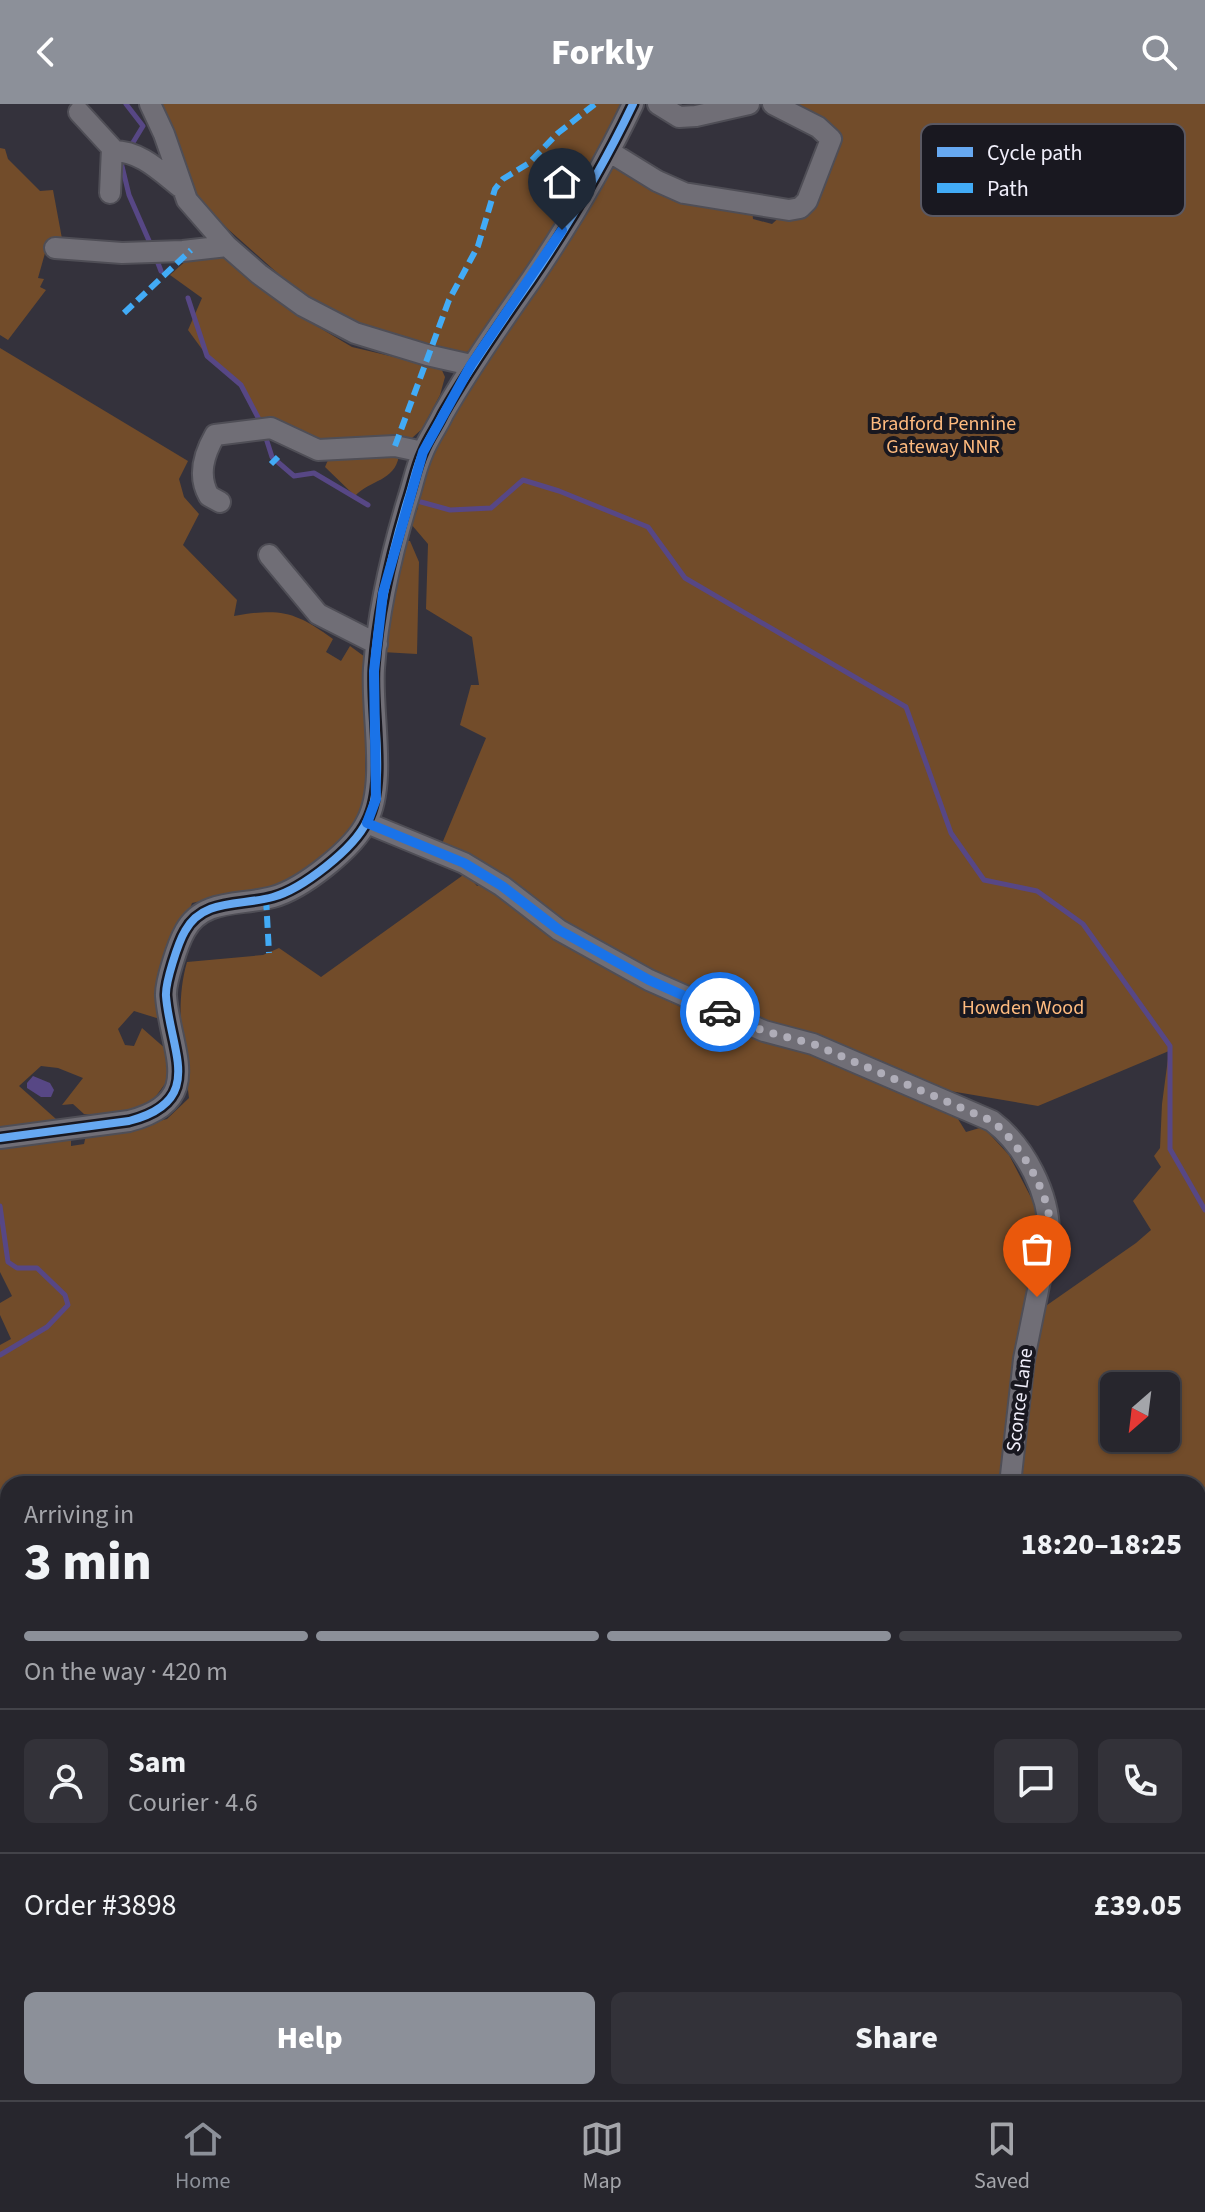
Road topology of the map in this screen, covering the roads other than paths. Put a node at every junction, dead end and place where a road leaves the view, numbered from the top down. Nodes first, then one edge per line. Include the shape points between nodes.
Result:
1 (150, 104) edge
2 (633, 104) edge
3 (749, 104) edge
4 (773, 104) edge
5 (665, 106) edge
6 (79, 112) dead end
7 (610, 152) junction
8 (124, 153) junction
9 (180, 187) junction
10 (110, 193) dead end
11 (227, 246) junction
12 (55, 248) dead end
13 (471, 365) junction
14 (423, 452) junction
15 (220, 502) dead end
16 (269, 555) dead end
17 (377, 644) junction
18 (367, 823) junction
19 (0, 1138) edge
20 (1011, 1476) edge

1 - 9 street
2 - 7 street
3 - 5 street via 679,117
4 - 7 street via 831,139 800,208 684,193
6 - 8 street via 112,148
7 - 13 street
8 - 9 street
8 - 10 street
9 - 11 street via 194,211
11 - 12 street via 122,253
11 - 13 street via 303,306 355,333
13 - 14 street
14 - 15 street via 395,446 318,450 271,428 215,435 203,460 204,487
14 - 17 street via 383,593
16 - 17 street via 318,614
17 - 18 street via 376,799
18 - 19 street via 319,872 298,885 274,897 212,907 194,917 183,933 165,992 179,1079 163,1107 129,1121
18 - 20 street, Sconce Lane via 464,863 559,930 649,980 764,1031 813,1044 1007,1132 1036,1178 1049,1215

